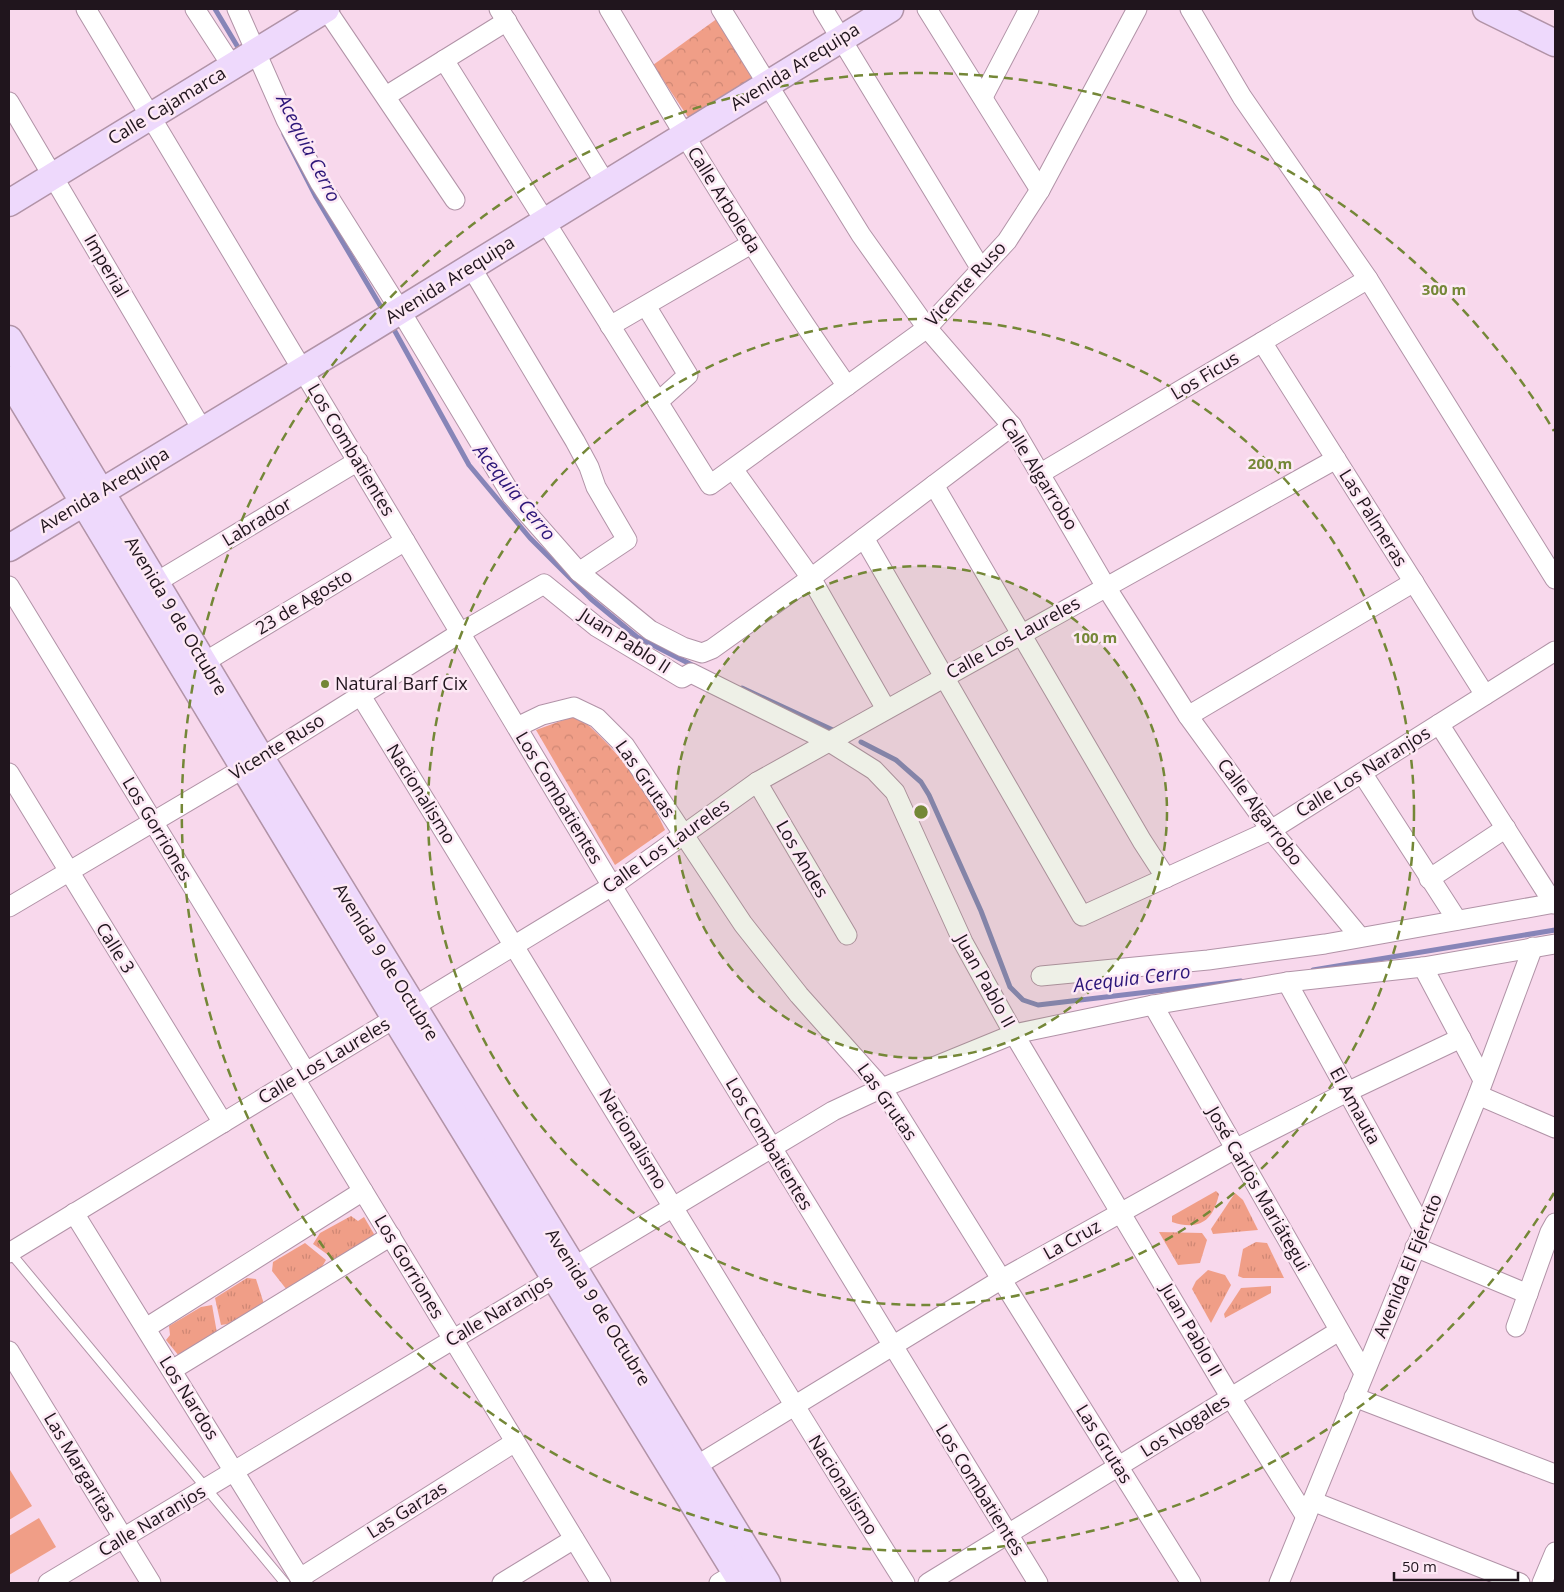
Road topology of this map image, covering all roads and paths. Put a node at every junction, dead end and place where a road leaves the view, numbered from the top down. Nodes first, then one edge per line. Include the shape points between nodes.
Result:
1 (86, 9) edge
2 (195, 9) edge
3 (236, 9) edge
4 (326, 9) edge
5 (609, 9) edge
6 (721, 9) edge
7 (823, 9) edge
8 (890, 9) edge
9 (927, 9) edge
10 (1028, 9) edge
11 (1137, 9) edge
12 (1190, 9) edge
13 (1486, 9) edge
14 (503, 15) edge
15 (841, 39) junction
16 (1555, 44) edge
17 (245, 59) junction
18 (444, 60) junction
19 (768, 84) junction
20 (386, 96) junction
21 (983, 97) junction
22 (9, 102) edge
23 (151, 116) junction
24 (684, 136) junction
25 (53, 176) junction
26 (606, 184) junction
27 (1040, 190) junction
28 (455, 200) dead end
29 (9, 203) edge
30 (545, 221) junction
31 (751, 244) junction
32 (471, 267) junction
33 (981, 269) junction
34 (1368, 279) junction
35 (646, 306) junction
36 (388, 318) junction
37 (610, 326) junction
38 (927, 328) junction
39 (9, 338) edge
40 (1262, 342) junction
41 (303, 370) junction
42 (9, 379) edge
43 (847, 386) junction
44 (658, 402) junction
45 (1012, 426) junction
46 (203, 431) junction
47 (1336, 459) junction
48 (358, 461) junction
49 (733, 469) junction
50 (1041, 473) junction
51 (934, 485) junction
52 (93, 497) junction
53 (864, 538) junction
54 (405, 541) junction
55 (9, 548) edge
56 (579, 572) junction
57 (811, 578) junction
58 (1555, 578) edge
59 (1414, 582) junction
60 (155, 583) junction
61 (544, 584) joint
62 (9, 586) edge
63 (1106, 587) junction
64 (460, 633) junction
65 (1021, 634) junction
66 (1555, 651) edge
67 (203, 663) junction
68 (943, 677) junction
69 (1485, 695) junction
70 (361, 696) junction
71 (886, 709) junction
72 (1188, 716) junction
73 (1439, 724) junction
74 (517, 727) junction
75 (838, 735) junction
76 (252, 764) junction
77 (9, 773) edge
78 (1362, 773) junction
79 (757, 782) junction
80 (153, 822) junction
81 (1506, 828) junction
82 (1271, 830) junction
83 (684, 834) junction
84 (68, 872) junction
85 (1166, 878) junction
86 (1428, 879) junction
87 (612, 886) junction
88 (1554, 904) edge
89 (9, 907) edge
90 (1457, 920) junction
91 (847, 936) dead end
92 (1360, 937) junction
93 (1555, 944) edge
94 (514, 946) junction
95 (1533, 947) junction
96 (1423, 967) junction
97 (1041, 976) dead end
98 (1287, 982) junction
99 (1152, 1005) junction
100 (404, 1012) junction
101 (1014, 1034) junction
102 (1461, 1038) junction
103 (300, 1076) junction
104 (882, 1088) junction
105 (1480, 1088) junction
106 (1347, 1092) junction
107 (223, 1123) junction
108 (1555, 1128) edge
109 (771, 1148) junction
110 (1235, 1149) junction
111 (363, 1191) junction
112 (674, 1206) junction
113 (1122, 1212) junction
114 (74, 1213) junction
115 (1555, 1223) edge
116 (1423, 1229) junction
117 (390, 1236) junction
118 (1416, 1247) junction
119 (9, 1252) edge
120 (564, 1272) junction
121 (1002, 1279) junction
122 (1528, 1294) junction
123 (146, 1328) junction
124 (1516, 1328) dead end
125 (1340, 1330) junction
126 (454, 1339) junction
127 (892, 1347) junction
128 (9, 1351) edge
129 (172, 1370) junction
130 (1364, 1373) junction
131 (1354, 1397) junction
132 (1231, 1398) junction
133 (794, 1406) junction
134 (515, 1442) junction
135 (696, 1466) junction
136 (1118, 1466) junction
137 (235, 1471) junction
138 (1555, 1474) edge
139 (1309, 1509) junction
140 (1008, 1535) junction
141 (123, 1538) junction
142 (574, 1539) junction
143 (1555, 1552) edge
144 (732, 1580) edge
145 (296, 1581) edge
146 (48, 1583) edge
147 (151, 1583) edge
148 (502, 1583) edge
149 (601, 1583) edge
150 (767, 1583) edge
151 (905, 1583) edge
152 (928, 1583) edge
153 (1038, 1583) edge
154 (1191, 1583) edge
155 (1279, 1583) edge
156 (1520, 1583) edge
157 (1542, 1583) edge

1 - 23 street, Los Combatientes
2 - 17 street
3 - 17 street
4 - 17 street, Calle Cajamarca
4 - 20 street
5 - 24 street, Calle Arboleda
6 - 19 street, Calle Algarrobo
7 - 15 street
8 - 15 street, Avenida Arequipa
9 - 21 street
10 - 21 street
11 - 27 street, Vicente Ruso
12 - 34 street via 1242,97
13 - 16 street
14 - 18 street
14 - 26 street
15 - 19 street, Avenida Arequipa
15 - 33 street
17 - 23 street, Calle Cajamarca
17 - 36 street via 286,120
18 - 20 street
18 - 30 street
19 - 24 street, Avenida Arequipa
19 - 38 street, Calle Algarrobo via 862,235
20 - 28 street
21 - 27 street
22 - 25 street, Imperial
23 - 25 street, Calle Cajamarca
23 - 41 street, Los Combatientes
24 - 26 street, Avenida Arequipa
24 - 31 street, Calle Arboleda
25 - 29 street, Calle Cajamarca
25 - 46 street, Imperial
26 - 30 street, Avenida Arequipa
27 - 33 street, Vicente Ruso via 1007,240
30 - 32 street, Avenida Arequipa
30 - 37 street
31 - 35 street
31 - 43 street, Calle Arboleda
32 - 36 street, Avenida Arequipa
32 - 56 street via 575,441 596,487 627,540
33 - 38 street, Vicente Ruso
34 - 40 street, Los Ficus
34 - 58 street
35 - 37 street
35 - 44 street via 688,375
36 - 41 street, Avenida Arequipa
36 - 56 street via 501,480
37 - 44 street
38 - 43 street, Vicente Ruso
38 - 45 street, Calle Algarrobo
39 - 52 street, Avenida 9 de Octubre
40 - 47 street, Las Palmeras
40 - 50 street, Los Ficus
41 - 46 street, Avenida Arequipa
41 - 48 street, Los Combatientes
42 - 52 street, Avenida 9 de Octubre
43 - 49 street, Vicente Ruso
44 - 49 street, Vicente Ruso via 710,485
45 - 50 street, Calle Algarrobo
45 - 51 street
46 - 52 street, Avenida Arequipa
47 - 59 street, Las Palmeras
47 - 63 street, Calle Los Laureles
48 - 54 street, Los Combatientes
48 - 60 street, Labrador
49 - 57 street
50 - 63 street, Calle Algarrobo
51 - 53 street
51 - 65 street
52 - 55 street, Avenida Arequipa
52 - 60 street, Avenida 9 de Octubre
52 - 76 street, Avenida 9 de Octubre
53 - 57 street
53 - 68 street
54 - 64 street, Los Combatientes
54 - 67 street, 23 de Agosto
56 - 57 street via 650,630 702,653
57 - 71 street
59 - 69 street, Las Palmeras
59 - 72 street
60 - 67 street, Avenida 9 de Octubre
61 - 64 street, Vicente Ruso
61 - 75 street, Juan Pablo II via 596,627 682,678 692,673
62 - 80 street, Los Gorriones
63 - 65 street, Calle Los Laureles
63 - 72 street, Calle Algarrobo
64 - 70 street, Vicente Ruso
64 - 74 street, Los Combatientes
65 - 68 street, Calle Los Laureles
65 - 85 street
66 - 69 street, Calle Los Naranjos
67 - 76 street, Avenida 9 de Octubre
68 - 71 street, Calle Los Laureles
68 - 85 street, Calle Los Naranjos via 1082,916
69 - 73 street, Calle Los Naranjos
70 - 76 street, Vicente Ruso
70 - 94 street, Nacionalismo
71 - 75 street, Calle Los Laureles
72 - 82 street, Calle Algarrobo
73 - 78 street, Calle Los Naranjos
73 - 81 street
74 - 83 street, Las Grutas via 542,715 574,707 597,718 625,746
74 - 87 street, Los Combatientes
75 - 79 street, Calle Los Laureles
75 - 101 street, Juan Pablo II via 895,792 963,942
76 - 80 street, Vicente Ruso
76 - 100 street, Avenida 9 de Octubre
77 - 84 street, Calle 3
78 - 82 street, Calle Los Naranjos
78 - 86 street
79 - 83 street, Calle Los Laureles
79 - 91 street, Los Andes
80 - 84 street, Vicente Ruso
80 - 103 street, Los Gorriones
81 - 86 street
81 - 88 street
82 - 85 street, Calle Los Naranjos
82 - 92 street, Calle Algarrobo
83 - 87 street, Calle Los Laureles
83 - 104 street, Las Grutas via 742,924 799,995
84 - 89 street, Vicente Ruso
84 - 107 street, Calle 3
86 - 90 street
87 - 94 street, Calle Los Laureles
87 - 109 street, Los Combatientes
88 - 90 street
90 - 92 street
92 - 97 street via 1208,960
93 - 95 street
94 - 100 street, Calle Los Laureles
94 - 112 street, Nacionalismo
95 - 96 street
95 - 105 street, Avenida El Ejército
96 - 98 street
96 - 102 street
98 - 99 street
98 - 106 street, El Amauta
99 - 101 street
99 - 110 street, José Carlos Mariátegui
100 - 103 street, Calle Los Laureles
100 - 120 street, Avenida 9 de Octubre
101 - 104 street, Calle Naranjos
101 - 113 street, Juan Pablo II
102 - 105 street
102 - 106 street, La Cruz
103 - 107 street, Calle Los Laureles
103 - 111 street, Los Gorriones
104 - 109 street, Calle Naranjos via 833,1111
104 - 121 street, Las Grutas
105 - 108 street
105 - 116 street, Avenida El Ejército
106 - 110 street, La Cruz
106 - 116 street, El Amauta
107 - 114 street, Calle Los Laureles
109 - 112 street, Calle Naranjos
109 - 127 street, Los Combatientes
110 - 113 street, La Cruz
110 - 125 street, José Carlos Mariátegui
111 - 117 street, Los Gorriones
111 - 123 street
112 - 120 street, Calle Naranjos
112 - 133 street, Nacionalismo
113 - 121 street, La Cruz
113 - 132 street, Juan Pablo II
114 - 119 street, Calle Los Laureles
114 - 123 street, Los Nardos
115 - 122 street
116 - 118 street, Avenida El Ejército
117 - 126 street, Los Gorriones
117 - 129 street
118 - 122 street
118 - 130 street, Avenida El Ejército
119 - 145 lane
120 - 126 street, Calle Naranjos
120 - 135 street, Avenida 9 de Octubre
120 - 144 street, Avenida 9 de Octubre
121 - 127 street, La Cruz
121 - 136 street, Las Grutas
122 - 124 street
123 - 129 street, Los Nardos
125 - 130 street, José Carlos Mariátegui
125 - 132 street, Los Nogales
126 - 134 street, Los Gorriones
126 - 137 street, Calle Naranjos
127 - 133 street, La Cruz
127 - 140 street, Los Combatientes
128 - 141 street, Las Margaritas
129 - 137 street, Los Nardos
130 - 131 street, Avenida El Ejército
131 - 138 street
131 - 139 street, Avenida El Ejército
132 - 136 street, Los Nogales
132 - 139 street, Juan Pablo II
133 - 135 street, La Cruz
133 - 151 street, Nacionalismo
134 - 142 street, Los Gorriones
134 - 145 street, Las Garzas
135 - 150 street, Avenida 9 de Octubre
136 - 140 street, Los Nogales
136 - 154 street, Las Grutas
137 - 141 street, Calle Naranjos
137 - 145 street, Los Nardos
139 - 155 street, Avenida El Ejército
139 - 156 street
140 - 152 street, Los Nogales
140 - 153 street, Los Combatientes
141 - 146 street, Calle Naranjos
141 - 147 street, Las Margaritas
142 - 148 street
142 - 149 street, Los Gorriones
143 - 157 street

